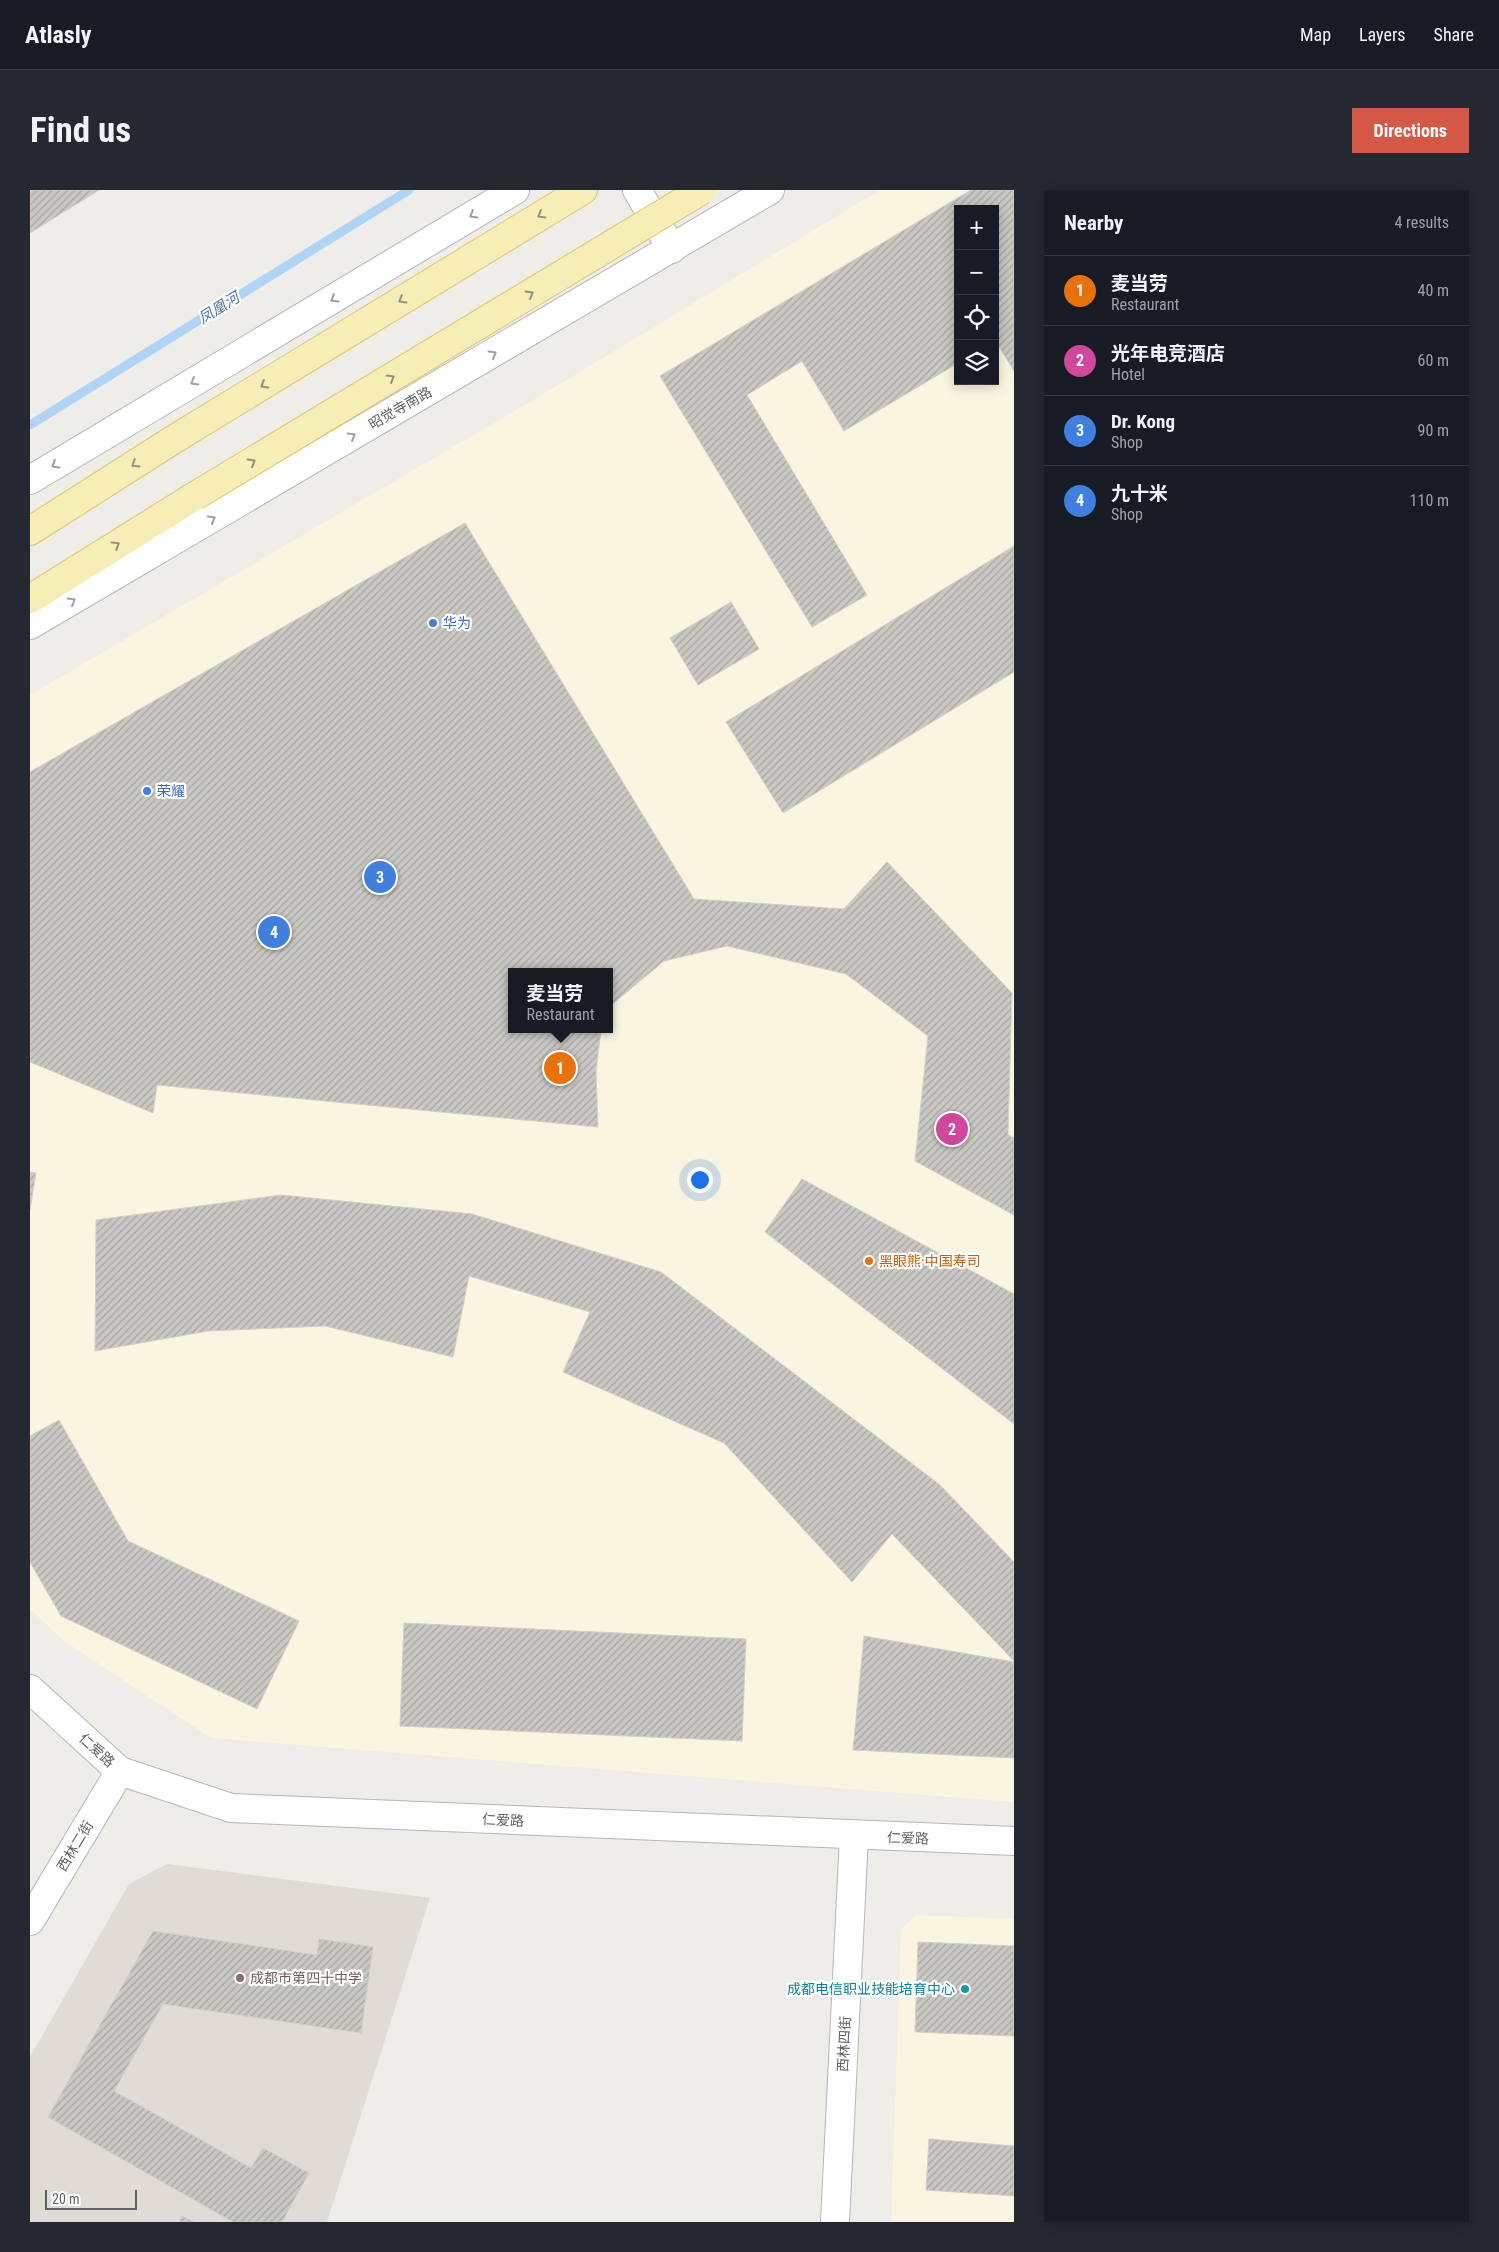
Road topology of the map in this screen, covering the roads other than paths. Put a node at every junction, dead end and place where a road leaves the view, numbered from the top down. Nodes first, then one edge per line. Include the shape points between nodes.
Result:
1 (515, 190) edge
2 (583, 190) edge
3 (637, 190) edge
4 (702, 190) edge
5 (770, 190) edge
6 (672, 249) junction
7 (30, 480) edge
8 (30, 531) edge
9 (30, 599) edge
10 (30, 626) edge
11 (30, 1689) edge
12 (120, 1771) junction
13 (854, 1836) junction
14 (1014, 1841) edge
15 (30, 1921) edge
16 (835, 2222) edge

1 -> 7 street
2 -> 8 main road via 176,438
3 - 6 street
9 -> 4 main road, bridge
5 - 6 street, 昭觉寺南路
10 -> 6 street, 昭觉寺南路
11 - 12 street, 仁爱路
12 - 13 street, 仁爱路 via 231,1808
12 - 15 street, 西林二街
13 - 14 street, 仁爱路
13 - 16 street, 西林四街

